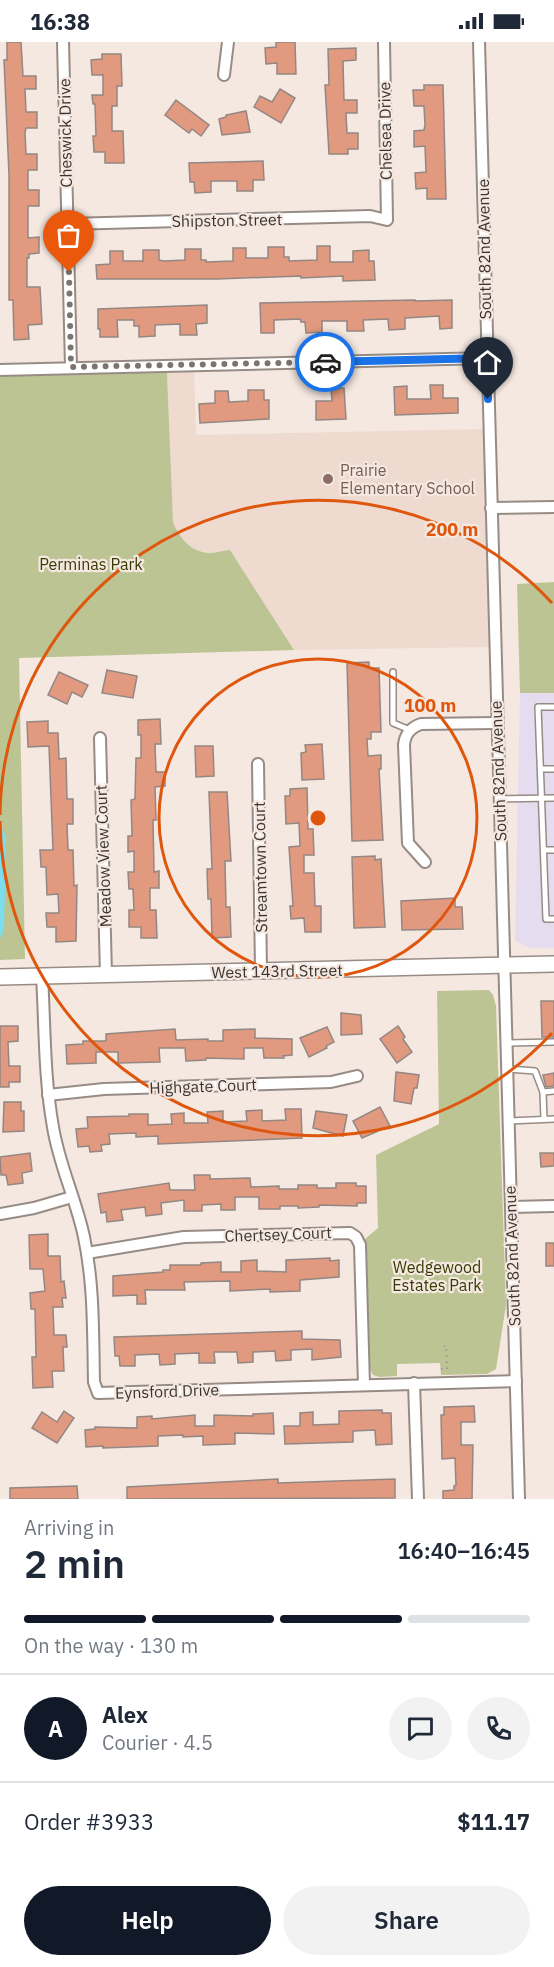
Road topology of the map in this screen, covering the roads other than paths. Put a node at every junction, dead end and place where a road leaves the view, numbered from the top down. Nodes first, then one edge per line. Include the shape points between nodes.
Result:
1 (63, 42) edge
2 (228, 42) edge
3 (384, 42) edge
4 (479, 42) edge
5 (224, 75) dead end
6 (387, 220) joint
7 (67, 224) junction
8 (487, 358) junction
9 (71, 367) junction
10 (0, 370) edge
11 (554, 507) edge
12 (491, 508) junction
13 (393, 672) dead end
14 (554, 707) edge
15 (496, 723) junction
16 (410, 730) junction
17 (100, 738) dead end
18 (258, 764) dead end
19 (541, 769) junction
20 (554, 769) edge
21 (543, 798) junction
22 (554, 798) edge
23 (498, 799) junction
24 (544, 850) junction
25 (554, 850) edge
26 (425, 862) dead end
27 (554, 919) edge
28 (554, 964) edge
29 (503, 965) junction
30 (261, 971) junction
31 (106, 975) junction
32 (42, 976) junction
33 (0, 977) edge
34 (554, 1042) edge
35 (506, 1043) junction
36 (507, 1069) junction
37 (357, 1076) dead end
38 (554, 1091) edge
39 (543, 1092) junction
40 (48, 1095) junction
41 (544, 1119) junction
42 (554, 1119) edge
43 (509, 1121) junction
44 (72, 1197) junction
45 (554, 1206) edge
46 (511, 1207) junction
47 (0, 1214) edge
48 (87, 1253) junction
49 (516, 1381) junction
50 (414, 1383) junction
51 (364, 1385) junction
52 (418, 1499) edge
53 (519, 1499) edge

1 - 7 street, Cheswick Drive
2 - 5 street
3 - 6 street, Chelsea Drive
4 - 8 street, South 82nd Avenue
6 - 7 street, Shipston Street via 370,216
7 - 9 street, Cheswick Drive
8 - 9 street
8 - 12 street, South 82nd Avenue
9 - 10 street
11 - 12 street
12 - 15 street, South 82nd Avenue
13 - 16 lane via 393,723
14 - 19 lane via 538,707
15 - 16 street via 427,723
15 - 23 street, South 82nd Avenue
16 - 26 street via 405,745 408,843
17 - 31 street, Meadow View Court
18 - 30 street, Streamtown Court
19 - 20 lane
19 - 21 lane
21 - 22 lane
21 - 23 lane
21 - 24 lane
23 - 29 street, South 82nd Avenue
24 - 25 lane
24 - 27 lane via 546,919
28 - 29 main road, West 143rd Street
29 - 30 main road, West 143rd Street
29 - 35 street, South 82nd Avenue
30 - 31 main road, West 143rd Street
31 - 32 main road, West 143rd Street
32 - 33 main road, West 143rd Street
32 - 40 street, Eynsford Drive
34 - 35 lane
35 - 36 street, South 82nd Avenue
36 - 39 lane via 535,1071
36 - 43 street, South 82nd Avenue
37 - 40 street, Highgate Court via 331,1082 104,1089
38 - 39 lane
39 - 41 lane
40 - 44 street, Eynsford Drive via 60,1161
41 - 42 lane
41 - 43 lane
43 - 46 street, South 82nd Avenue
44 - 47 street
44 - 48 street, Eynsford Drive
45 - 46 street
46 - 49 street, South 82nd Avenue
48 - 51 street, Eynsford Drive via 94,1382 98,1393
48 - 51 street, Chertsey Court via 184,1237 350,1233 360,1248
49 - 50 street, Eynsford Drive
49 - 53 street, South 82nd Avenue
50 - 51 street, Eynsford Drive
50 - 52 street

